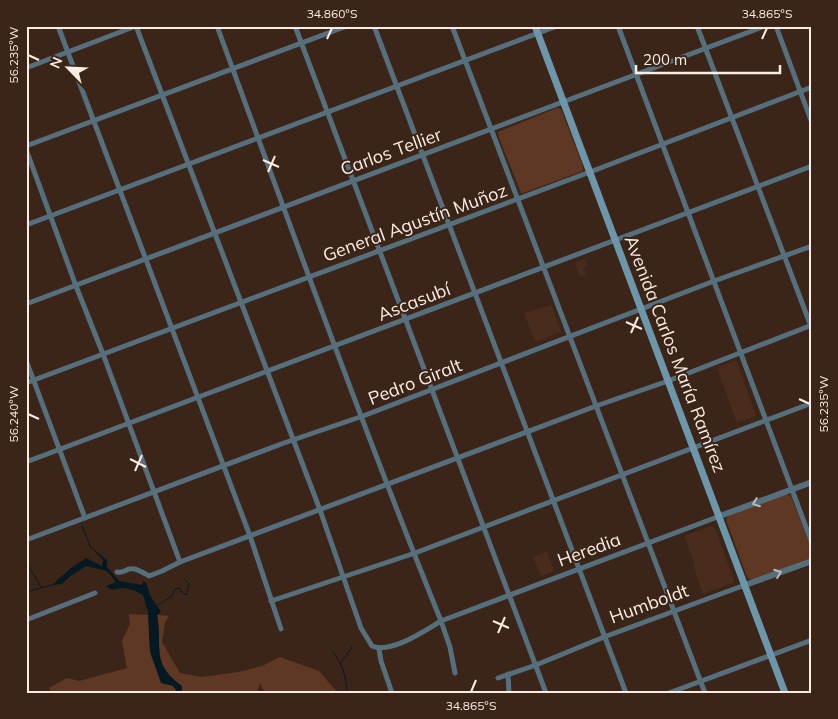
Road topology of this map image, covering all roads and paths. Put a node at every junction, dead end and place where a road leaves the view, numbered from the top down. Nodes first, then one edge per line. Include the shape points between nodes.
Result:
1 (58, 26) edge
2 (136, 26) edge
3 (217, 26) edge
4 (296, 26) edge
5 (346, 26) edge
6 (374, 26) edge
7 (452, 26) edge
8 (557, 26) edge
9 (618, 26) edge
10 (697, 26) edge
11 (766, 26) edge
12 (776, 26) edge
13 (536, 30) edge
14 (302, 43) junction
15 (705, 48) junction
16 (68, 52) junction
17 (466, 60) junction
18 (26, 68) edge
19 (233, 69) junction
20 (636, 74) junction
21 (397, 86) junction
22 (812, 87) edge
23 (800, 91) junction
24 (162, 95) junction
25 (563, 102) junction
26 (328, 112) junction
27 (731, 117) junction
28 (94, 121) junction
29 (812, 123) edge
30 (491, 129) junction
31 (258, 138) junction
32 (662, 143) junction
33 (26, 148) edge
34 (424, 155) junction
35 (189, 164) junction
36 (812, 166) edge
37 (590, 172) junction
38 (354, 180) junction
39 (758, 187) junction
40 (119, 190) junction
41 (517, 199) junction
42 (284, 207) junction
43 (688, 214) junction
44 (51, 216) junction
45 (26, 225) edge
46 (448, 225) junction
47 (215, 233) junction
48 (616, 240) junction
49 (812, 246) edge
50 (380, 250) junction
51 (784, 256) junction
52 (146, 259) junction
53 (544, 267) junction
54 (310, 276) junction
55 (714, 281) junction
56 (76, 286) junction
57 (474, 293) junction
58 (240, 303) junction
59 (26, 304) edge
60 (642, 309) junction
61 (406, 320) junction
62 (811, 326) edge
63 (172, 328) junction
64 (570, 337) junction
65 (335, 346) junction
66 (740, 352) junction
67 (103, 354) junction
68 (26, 360) edge
69 (502, 364) junction
70 (267, 371) junction
71 (33, 380) junction
72 (668, 380) junction
73 (26, 383) edge
74 (432, 390) junction
75 (198, 396) junction
76 (812, 404) edge
77 (596, 406) junction
78 (363, 416) junction
79 (766, 421) junction
80 (128, 423) junction
81 (527, 432) junction
82 (293, 441) junction
83 (694, 448) junction
84 (58, 450) junction
85 (458, 458) junction
86 (26, 462) edge
87 (223, 467) junction
88 (622, 475) junction
89 (812, 482) edge
90 (388, 484) junction
91 (792, 490) junction
92 (154, 492) junction
93 (553, 500) junction
94 (320, 510) junction
95 (720, 516) junction
96 (85, 518) junction
97 (484, 527) junction
98 (250, 536) junction
99 (26, 540) edge
100 (812, 543) edge
101 (648, 544) junction
102 (415, 553) junction
103 (812, 561) edge
104 (180, 562) junction
105 (579, 570) junction
106 (117, 572) dead end
107 (344, 576) junction
108 (745, 585) junction
109 (95, 593) dead end
110 (510, 596) junction
111 (271, 601) junction
112 (674, 610) junction
113 (26, 620) edge
114 (441, 621) junction
115 (281, 629) dead end
116 (604, 636) junction
117 (812, 640) edge
118 (379, 649) junction
119 (771, 655) junction
120 (536, 665) junction
121 (455, 673) dead end
122 (508, 674) junction
123 (498, 678) dead end
124 (700, 681) junction
125 (392, 693) edge
126 (509, 693) edge
127 (546, 693) edge
128 (626, 693) edge
129 (669, 693) edge
130 (705, 693) edge
131 (786, 693) edge

1 - 16 street
2 - 16 street
2 - 24 street
3 - 19 street
4 - 14 street
5 - 14 street
6 - 21 street
7 - 17 street
8 - 13 street
9 - 20 street
10 - 15 street
11 - 15 street, Carlos Tellier
12 - 23 street
13 - 17 street
13 - 25 main road, Avenida Carlos María Ramírez
14 - 19 street
14 - 26 street
15 - 20 street, Carlos Tellier
15 - 27 street
16 - 18 street
16 - 28 street
17 - 21 street
17 - 30 street
19 - 24 street
19 - 31 street
20 - 25 street, Carlos Tellier
20 - 32 street
21 - 26 street
21 - 34 street
22 - 23 street, General Agustín Muñoz
23 - 27 street, General Agustín Muñoz
23 - 29 street
24 - 28 street
24 - 35 street
25 - 30 street, Carlos Tellier
25 - 37 main road, Avenida Carlos María Ramírez
26 - 31 street
26 - 38 street
27 - 32 street, General Agustín Muñoz
27 - 39 street
28 - 33 street
28 - 40 street
30 - 34 street, Carlos Tellier
30 - 41 street
31 - 35 street
31 - 42 street
32 - 37 street, General Agustín Muñoz
32 - 43 street
33 - 44 street
34 - 38 street, Carlos Tellier
34 - 46 street
35 - 40 street
35 - 47 street
36 - 39 street, Ascasubí
37 - 41 street, General Agustín Muñoz
37 - 48 main road, Avenida Carlos María Ramírez
38 - 42 street, Carlos Tellier
38 - 50 street
39 - 43 street, Ascasubí
39 - 51 street
40 - 44 street
40 - 52 street
41 - 46 street, General Agustín Muñoz
41 - 53 street
42 - 47 street, Carlos Tellier
42 - 54 street
43 - 48 street, Ascasubí
43 - 55 street
44 - 45 street
44 - 56 street
46 - 50 street, General Agustín Muñoz
46 - 57 street
47 - 52 street, Carlos Tellier
47 - 58 street
48 - 53 street, Ascasubí
48 - 60 main road, Avenida Carlos María Ramírez
49 - 51 street, Pedro Giralt
50 - 54 street, General Agustín Muñoz
50 - 61 street
51 - 55 street, Pedro Giralt
51 - 62 street
52 - 56 street, Carlos Tellier
52 - 63 street
53 - 57 street, Ascasubí
53 - 64 street
54 - 58 street, General Agustín Muñoz
54 - 65 street
55 - 60 street, Pedro Giralt
55 - 66 street
56 - 59 street, Carlos Tellier
56 - 67 street
57 - 61 street, Ascasubí
57 - 69 street
58 - 63 street, General Agustín Muñoz
58 - 70 street
60 - 64 street, Pedro Giralt
60 - 72 main road, Avenida Carlos María Ramírez
61 - 65 street, Ascasubí
61 - 74 street
62 - 66 street
63 - 67 street, General Agustín Muñoz
63 - 75 street
64 - 69 street, Pedro Giralt
64 - 77 street
65 - 70 street, Ascasubí
65 - 78 street
66 - 72 street
66 - 79 street
67 - 71 street, General Agustín Muñoz
67 - 80 street
68 - 71 street
69 - 74 street, Pedro Giralt
69 - 81 street
70 - 75 street, Ascasubí
70 - 82 street
71 - 73 street, General Agustín Muñoz
71 - 84 street
72 - 77 street
72 - 83 main road, Avenida Carlos María Ramírez
74 - 78 street, Pedro Giralt
74 - 85 street
75 - 80 street, Ascasubí
75 - 87 street
76 - 79 street
77 - 81 street
77 - 88 street
78 - 82 street, Pedro Giralt
78 - 90 street
79 - 83 street
79 - 91 street
80 - 84 street, Ascasubí
80 - 92 street
81 - 85 street
81 - 93 street
82 - 87 street, Pedro Giralt
82 - 94 street
83 - 88 street
83 - 95 main road, Avenida Carlos María Ramírez
84 - 86 street, Ascasubí
84 - 96 street
85 - 90 street
85 - 97 street
87 - 92 street, Pedro Giralt
87 - 98 street
88 - 93 street
88 - 101 street
89 - 91 street, Heredia
90 - 94 street
90 - 102 street
91 -> 95 street, Heredia
91 - 100 street
92 - 96 street, Pedro Giralt
92 - 104 street
93 - 97 street
93 - 105 street
94 - 98 street
94 - 107 street
95 - 101 street, Heredia
95 - 108 main road, Avenida Carlos María Ramírez
96 - 99 street, Pedro Giralt
97 - 102 street
97 - 110 street
98 - 104 street
98 - 111 street
101 - 105 street, Heredia
101 - 112 street
102 - 107 street
102 - 114 street
108 -> 103 street, Humboldt
104 - 106 street via 149,576 134,569
105 - 110 street, Heredia
105 - 116 street
107 - 111 street
107 - 118 street via 361,628 369,643
108 - 112 street, Humboldt
108 - 119 main road, Avenida Carlos María Ramírez
109 - 113 street
110 - 114 street, Heredia
110 - 120 street
111 - 115 street
112 - 116 street, Humboldt
112 - 124 street
114 - 118 street, Heredia via 411,638
114 - 121 street
116 - 120 street, Humboldt
116 - 128 street
117 - 119 street
118 - 125 street
119 - 124 street
119 - 131 main road, Avenida Carlos María Ramírez
120 - 122 street, Humboldt
120 - 127 street
122 - 123 street, Humboldt
122 - 126 street
124 - 129 street
124 - 130 street

